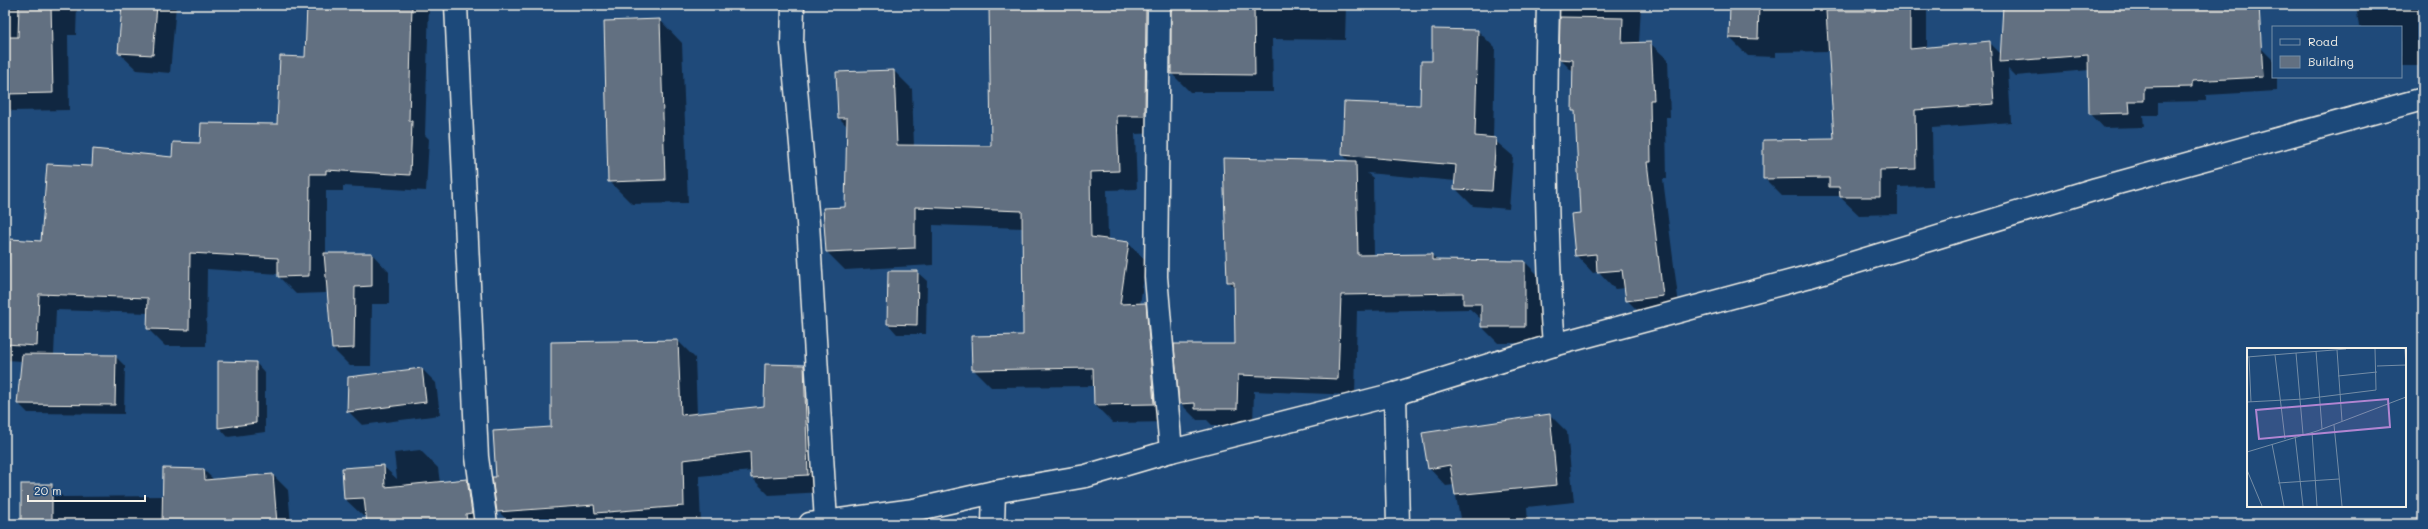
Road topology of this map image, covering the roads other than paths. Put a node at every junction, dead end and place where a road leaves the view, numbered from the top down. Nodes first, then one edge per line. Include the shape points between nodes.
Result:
1 (456, 5) edge
2 (793, 5) edge
3 (1159, 5) edge
4 (1548, 5) edge
5 (2423, 99) edge
6 (1554, 345) junction
7 (1395, 394) junction
8 (1171, 451) junction
9 (994, 492) junction
10 (818, 523) edge
11 (486, 524) edge
12 (993, 524) edge
13 (1398, 524) edge

1 - 11 street via 477,457
2 - 10 street via 792,44 808,223
3 - 8 street via 1156,277
4 - 6 street via 1547,261
5 - 6 street via 2096,189 1807,277
6 - 7 street
7 - 8 street
7 - 13 street
8 - 9 street via 1086,476
9 - 10 street via 914,510
9 - 12 street

